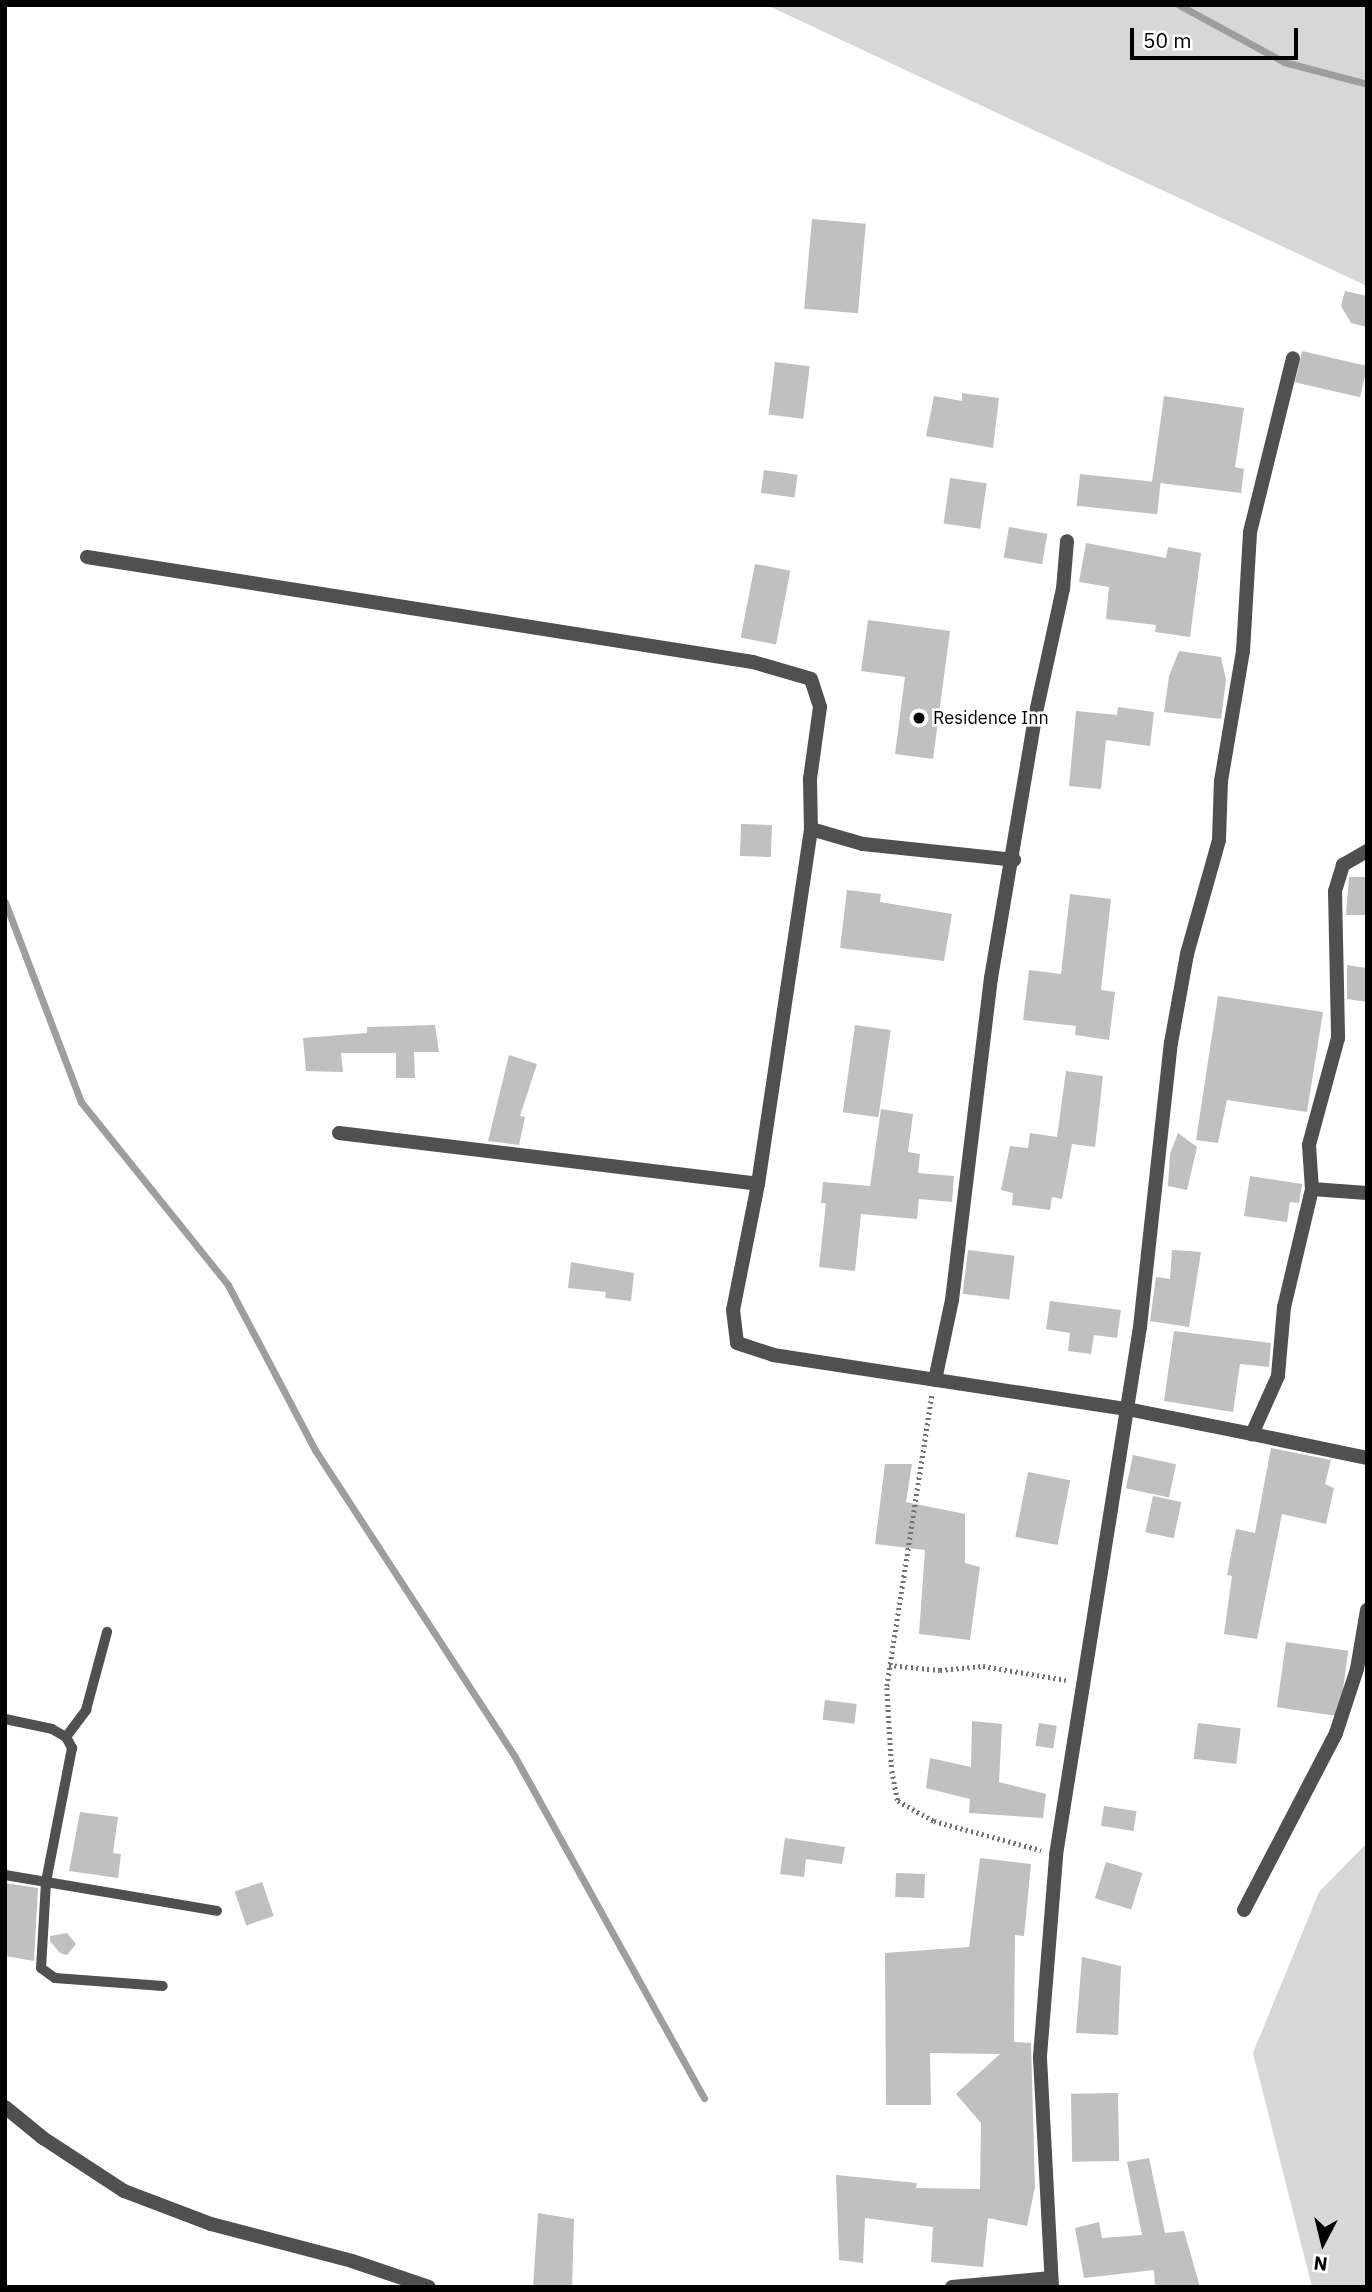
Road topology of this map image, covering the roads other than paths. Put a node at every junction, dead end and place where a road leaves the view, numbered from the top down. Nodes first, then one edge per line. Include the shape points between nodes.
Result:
1 (1293, 358) dead end
2 (1067, 541) dead end
3 (86, 558) dead end
4 (811, 829) junction
5 (1367, 851) edge
6 (1014, 860) junction
7 (339, 1133) dead end
8 (758, 1184) junction
9 (1312, 1189) junction
10 (1367, 1193) edge
11 (935, 1380) junction
12 (1127, 1409) junction
13 (1252, 1434) junction
14 (1367, 1458) edge
15 (1367, 1609) edge
16 (107, 1632) dead end
17 (5, 1719) edge
18 (66, 1737) junction
19 (5, 1875) edge
20 (46, 1882) junction
21 (1244, 1910) dead end
22 (217, 1911) dead end
23 (163, 1986) dead end
24 (5, 2107) edge
25 (1052, 2282) edge
26 (429, 2287) edge
27 (952, 2287) edge

1 - 12 street via 1250,532 1242,651 1221,781 1219,840 1187,954 1171,1043
2 - 6 street via 1063,589 1035,717
3 - 4 street via 753,662 811,679 820,707 810,779
4 - 6 street via 863,844
4 - 8 street via 775,1095
5 - 9 street via 1343,865 1335,891 1338,1038 1309,1145
6 - 11 street via 991,978 952,1300
7 - 8 street
8 - 11 street via 733,1310 737,1343 773,1355
9 - 10 street
9 - 13 street via 1284,1307 1278,1376
11 - 12 street
12 - 13 street
12 - 25 street via 1056,1855 1040,2056
13 - 14 street
15 - 21 street via 1357,1669 1336,1733
16 - 18 lane via 86,1710
17 - 18 lane
18 - 20 lane via 72,1748
19 - 20 lane
20 - 22 lane
20 - 23 lane via 41,1968 55,1978
24 - 26 street via 124,2191 211,2224 352,2261
25 - 27 street

